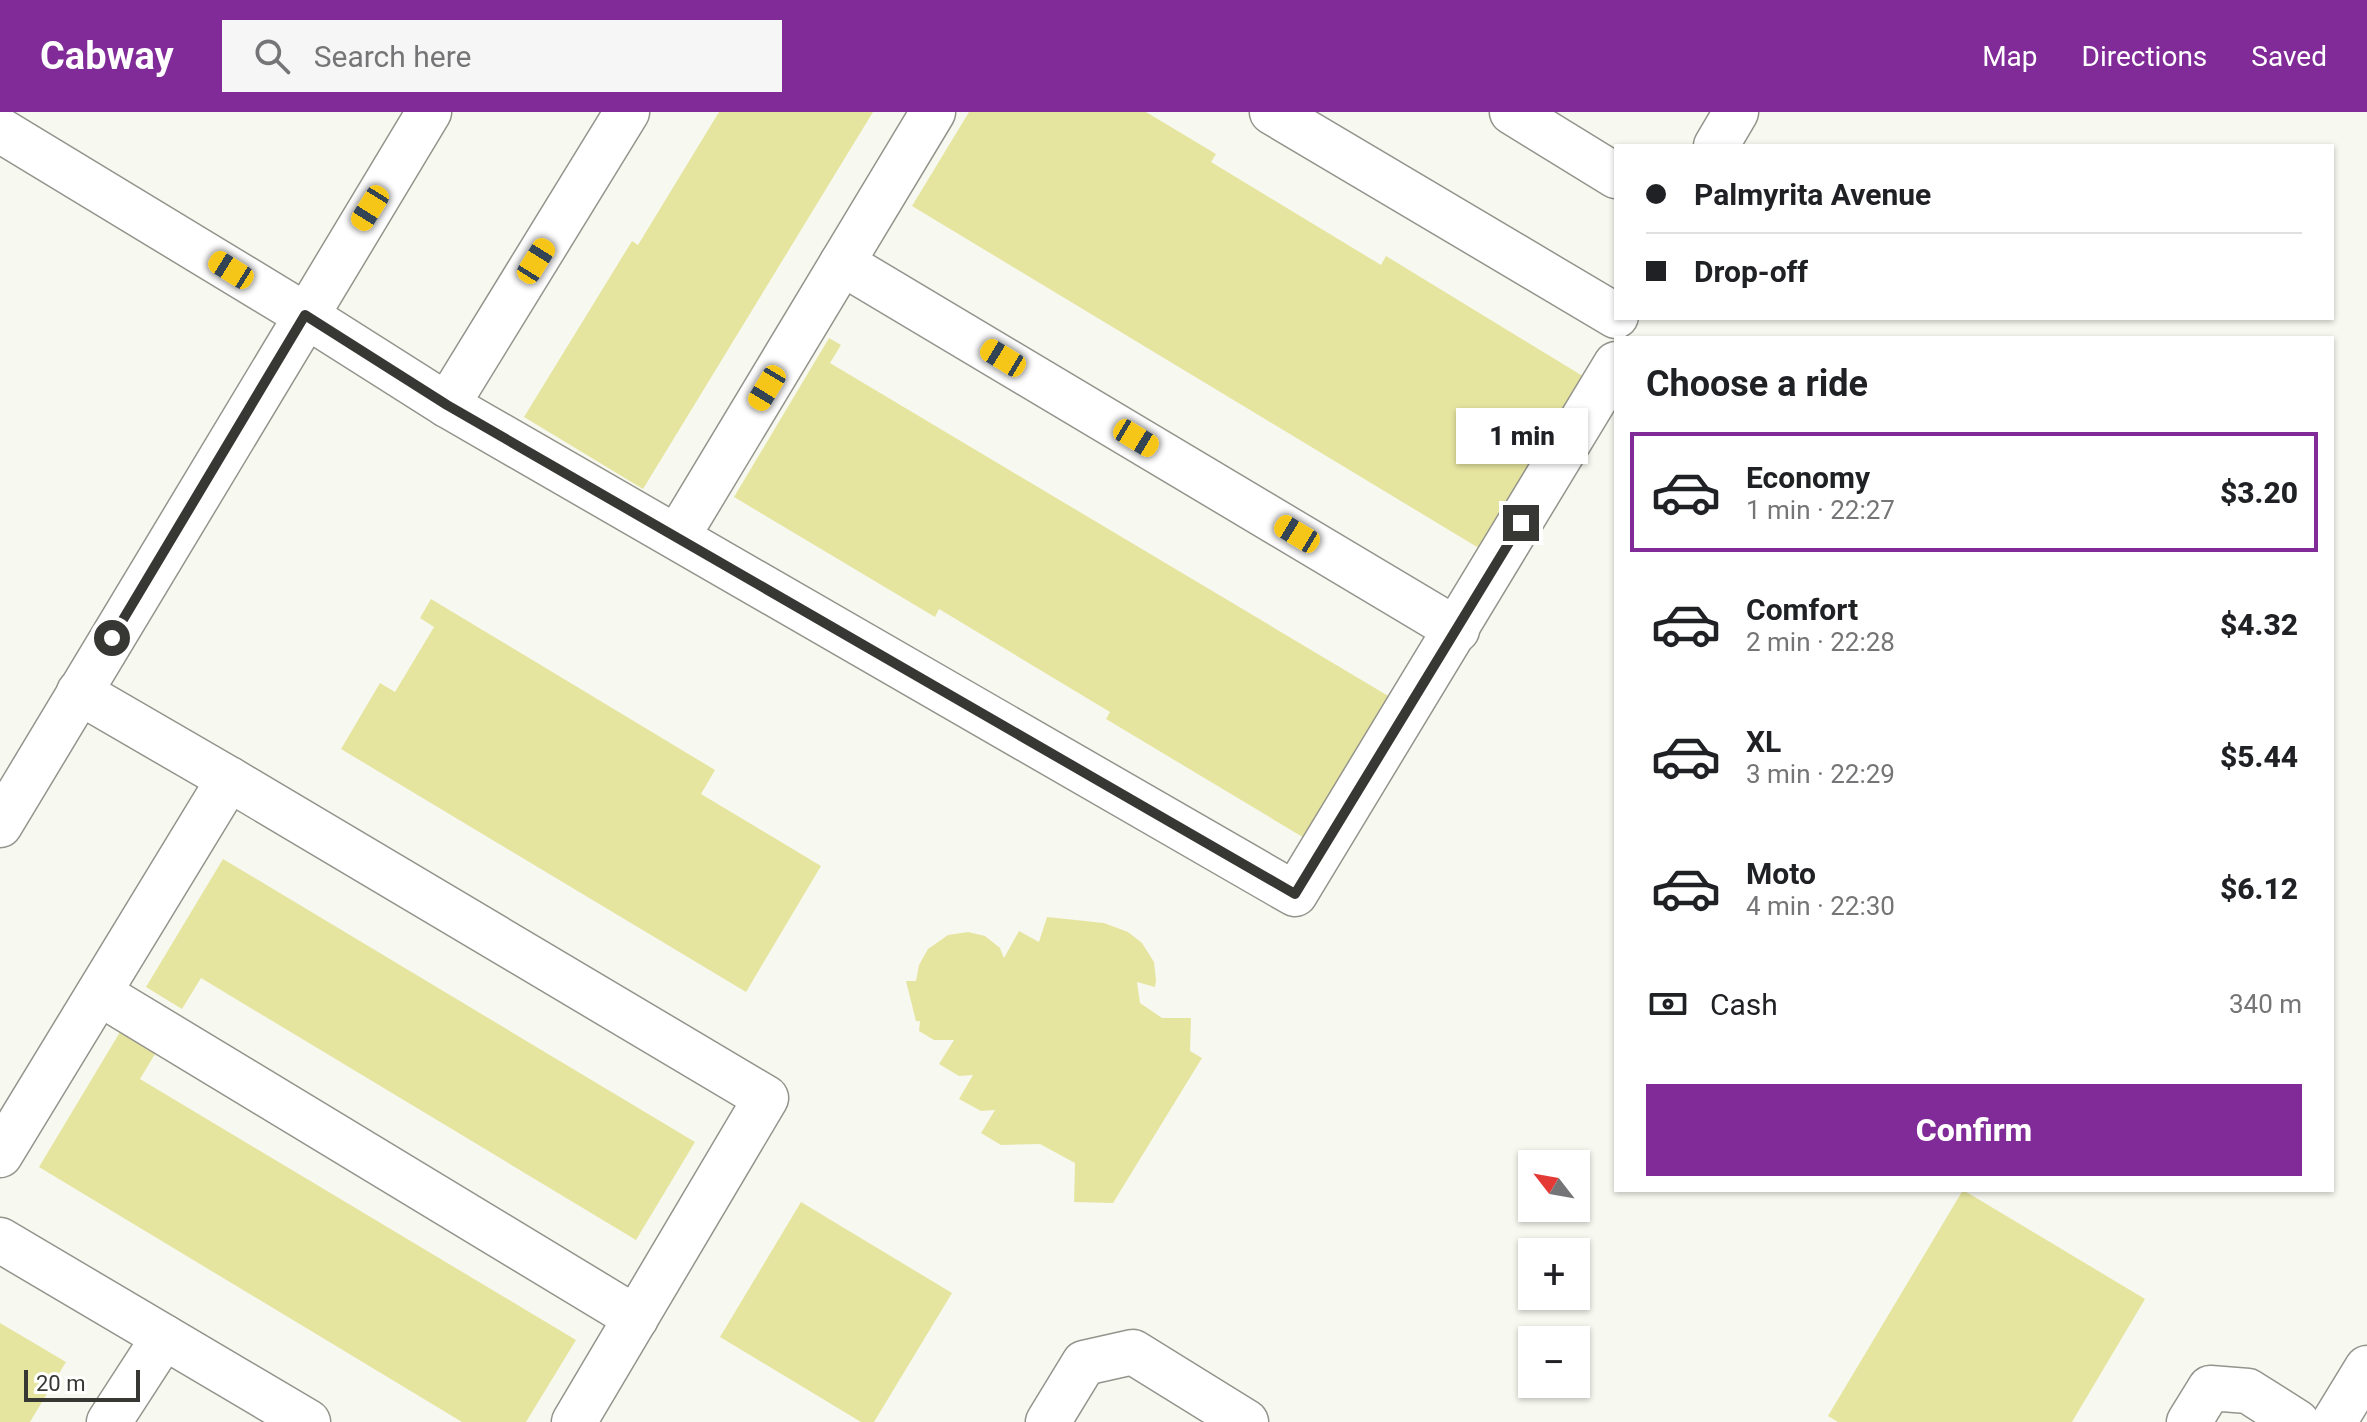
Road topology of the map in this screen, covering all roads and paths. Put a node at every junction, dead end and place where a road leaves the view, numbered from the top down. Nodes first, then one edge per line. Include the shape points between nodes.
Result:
1 (429, 112) edge
2 (627, 112) edge
3 (933, 112) edge
4 (1272, 112) edge
5 (1512, 112) edge
6 (1736, 112) edge
7 (0, 130) edge
8 (1717, 144) edge
9 (1614, 175) edge
10 (842, 263) junction
11 (305, 315) junction
12 (1614, 315) edge
13 (1614, 367) edge
14 (447, 405) junction
15 (677, 537) junction
16 (1457, 630) junction
17 (79, 692) junction
18 (229, 779) junction
19 (0, 825) edge
20 (99, 993) junction
21 (0, 1155) edge
22 (0, 1240) edge
23 (636, 1318) junction
24 (164, 1337) junction
25 (2367, 1368) edge
26 (109, 1422) edge
27 (308, 1422) edge
28 (574, 1422) edge
29 (1048, 1422) edge
30 (1246, 1422) edge
31 (2189, 1422) edge
32 (2297, 1422) edge
33 (2334, 1422) edge

1 - 11 street
2 - 14 street
3 - 10 street
4 - 12 street
5 - 9 street
6 - 8 street
7 - 11 street
10 - 15 street
10 - 16 street
11 - 14 street
11 - 17 street
13 - 16 street
14 - 15 street
15 - 16 street via 1295,894
17 - 18 street
17 - 19 street
18 - 20 street
18 - 23 street via 766,1098
20 - 21 street
20 - 23 street
22 - 24 street
23 - 28 street
24 - 26 street
24 - 27 street
25 - 33 street
29 - 30 street via 1084,1363 1133,1352
31 - 32 street via 2210,1388 2248,1391

